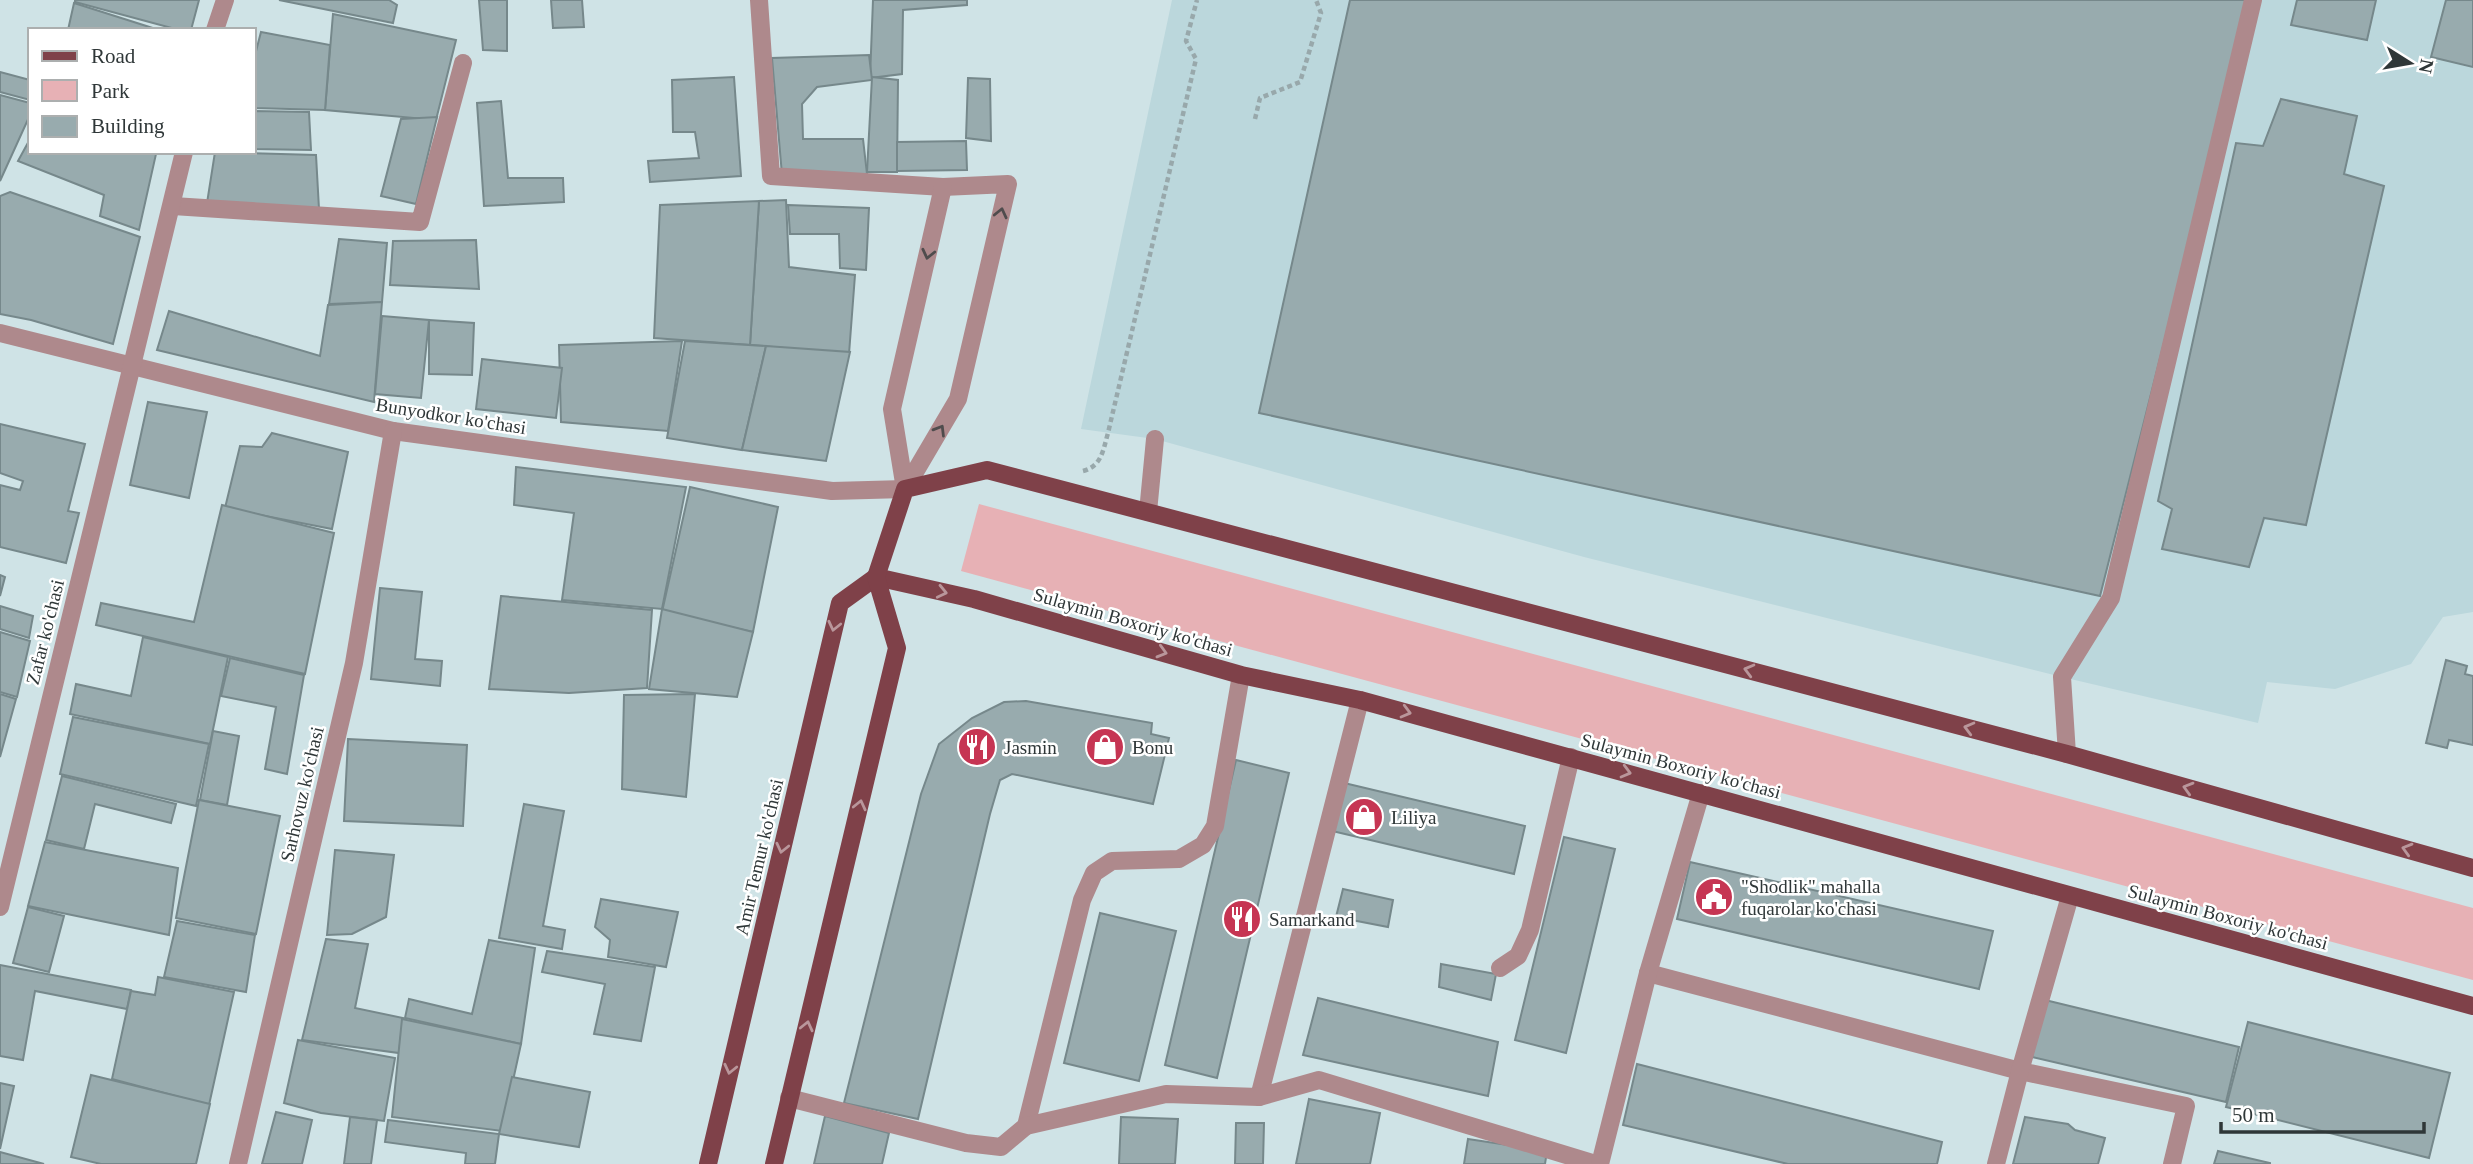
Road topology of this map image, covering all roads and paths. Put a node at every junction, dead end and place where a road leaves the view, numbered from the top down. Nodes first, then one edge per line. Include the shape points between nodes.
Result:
1 (225, 0) edge
2 (759, 0) edge
3 (1197, 0) edge
4 (1316, 0) edge
5 (2253, 0) edge
6 (216, 28) edge
7 (463, 63) dead end
8 (1255, 119) dead end
9 (184, 154) edge
10 (943, 187) junction
11 (173, 206) junction
12 (0, 333) edge
13 (131, 366) junction
14 (393, 431) junction
15 (1155, 439) dead end
16 (1078, 473) dead end
17 (905, 489) junction
18 (1148, 512) junction
19 (876, 577) junction
20 (1241, 675) junction
21 (1360, 699) junction
22 (2067, 754) junction
23 (1571, 757) junction
24 (1701, 793) junction
25 (2473, 868) edge
26 (2070, 895) junction
27 (0, 907) edge
28 (1500, 968) dead end
29 (1648, 973) junction
30 (2473, 1006) edge
31 (2020, 1071) junction
32 (1259, 1097) junction
33 (789, 1098) junction
34 (1026, 1126) junction
35 (238, 1164) edge
36 (708, 1164) edge
37 (775, 1164) edge
38 (1598, 1164) edge
39 (1996, 1164) edge
40 (2172, 1164) edge

1 - 6 street
2 - 10 street via 771,176
3 - 16 path via 1186,41 1196,59 1108,433 1101,459
4 - 8 path via 1321,13 1300,82 1260,98
5 - 22 street via 2111,598 2062,677
7 - 11 street via 420,222
9 - 11 street, Zafar ko'chasi
10 -> 17 street via 892,409
17 -> 10 street via 958,399 1008,184
11 - 13 street, Zafar ko'chasi
12 - 13 street, Bunyodkor ko'chasi
13 - 14 street, Bunyodkor ko'chasi
13 - 27 street, Zafar ko'chasi
14 - 17 street, Bunyodkor ko'chasi via 832,491
14 - 35 street, Sarhovuz ko'chasi via 354,663
15 - 18 street
17 - 18 main road via 987,470
17 - 19 main road
22 -> 18 main road
19 -> 20 main road, Sulaymin Boxoriy ko'chasi via 975,599
33 -> 19 main road via 897,648
19 -> 36 main road, Amir Temur ko'chasi via 840,603
20 - 21 main road, Sulaymin Boxoriy ko'chasi
20 - 34 street via 1215,826 1203,845 1179,859 1112,861 1094,873 1083,900
21 -> 23 main road, Sulaymin Boxoriy ko'chasi
21 - 32 street
25 -> 22 main road
23 -> 24 main road, Sulaymin Boxoriy ko'chasi
23 - 28 street via 1530,930 1518,956
24 - 26 main road, Sulaymin Boxoriy ko'chasi
24 - 29 street
26 - 30 main road, Sulaymin Boxoriy ko'chasi
26 - 31 street
29 - 31 street
29 - 38 street
31 - 39 street
31 - 40 street via 2186,1106
32 - 34 street via 1166,1094
32 - 38 street via 1319,1080
33 - 34 street via 966,1143 1002,1147
33 - 37 main road

